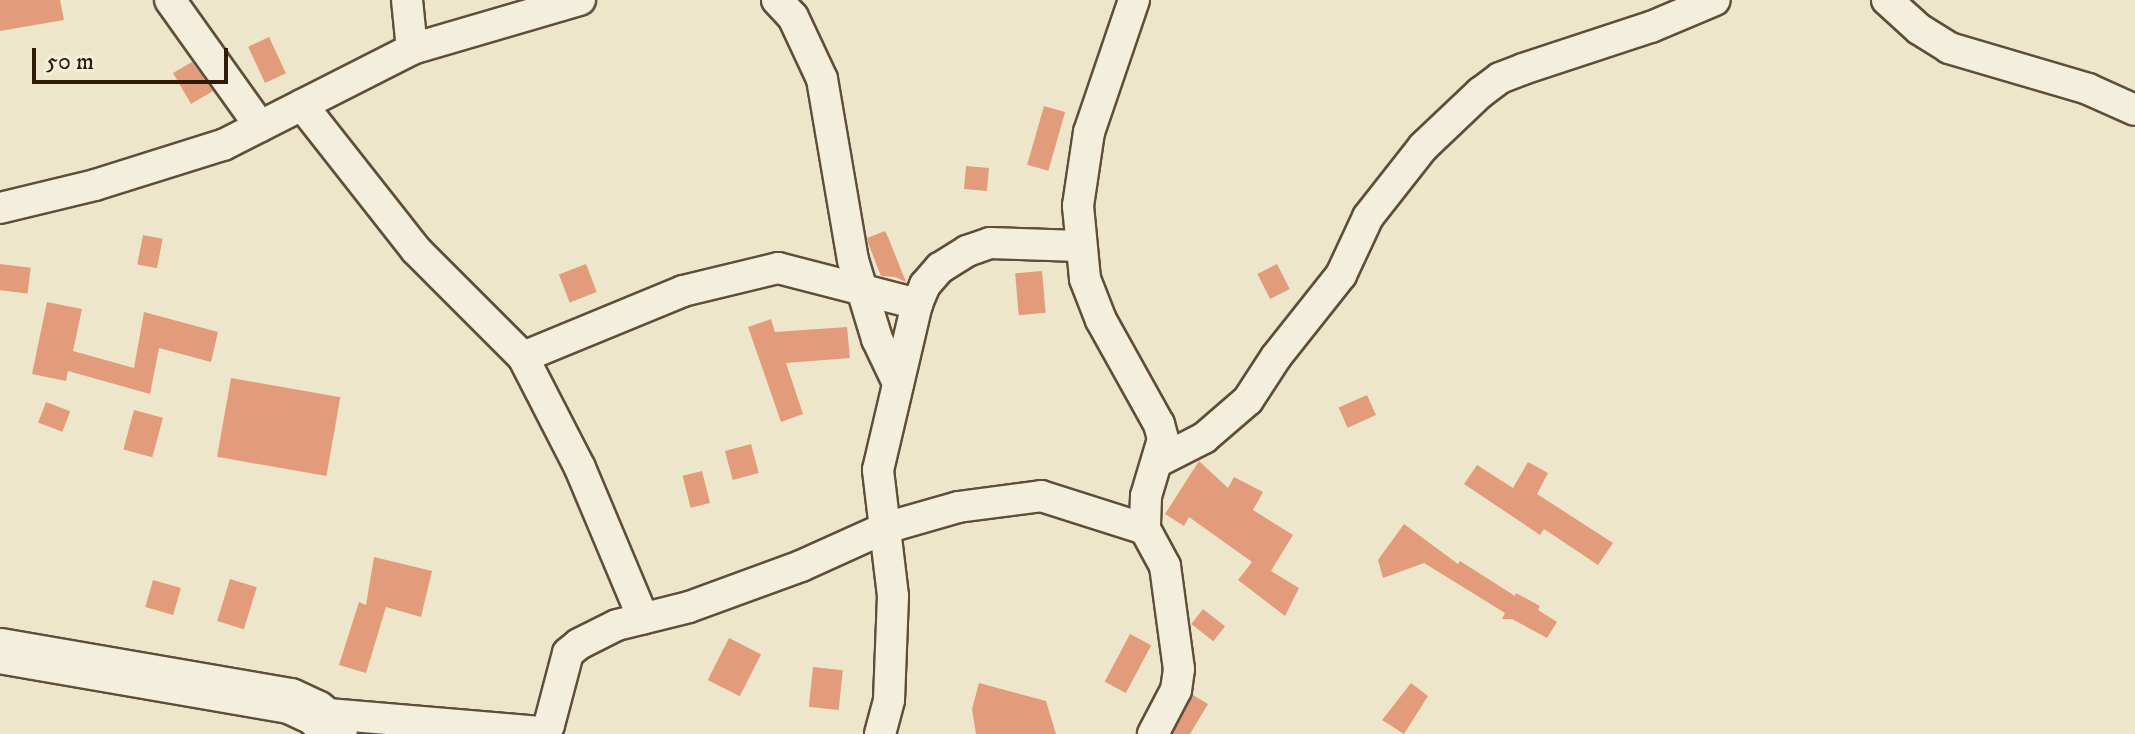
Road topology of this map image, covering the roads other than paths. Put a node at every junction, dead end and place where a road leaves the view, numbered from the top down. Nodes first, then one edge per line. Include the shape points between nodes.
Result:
1 (170, 0) edge
2 (407, 0) edge
3 (580, 0) edge
4 (777, 0) edge
5 (1134, 0) edge
6 (1715, 0) edge
7 (1887, 0) edge
8 (412, 49) junction
9 (302, 105) junction
10 (2135, 110) edge
11 (260, 126) junction
12 (0, 208) edge
13 (1079, 246) junction
14 (861, 287) junction
15 (917, 304) junction
16 (523, 357) junction
17 (898, 383) junction
18 (1157, 462) junction
19 (885, 528) junction
20 (1145, 529) junction
21 (643, 618) junction
22 (0, 651) edge
23 (325, 724) edge
24 (534, 734) edge
25 (880, 734) edge
26 (1153, 734) edge

1 - 11 street
2 - 8 street
3 - 8 street
4 - 14 street via 793,17 822,79
5 - 13 street via 1089,132 1078,206
6 - 18 street via 1500,78 1480,93 1423,147 1368,217 1341,275 1248,400 1204,438
7 - 10 street via 1949,48 2088,89
8 - 9 street
9 - 11 street
9 - 16 street via 416,250
11 - 12 street via 159,167
13 - 15 street via 990,243 967,251 940,268
13 - 18 street via 1101,320 1159,424 1163,439
14 - 15 street
14 - 16 street via 778,268 683,291
14 - 17 street
15 - 17 street
16 - 21 street via 580,468
17 - 19 street via 878,470
18 - 20 street via 1146,496
19 - 20 street via 958,507 1041,496
19 - 21 street via 727,594
19 - 25 street via 893,596 889,700
20 - 26 street via 1165,566 1179,669 1176,690
21 - 24 street via 596,634 568,653 549,725
22 - 23 main road via 290,701
23 - 24 street

